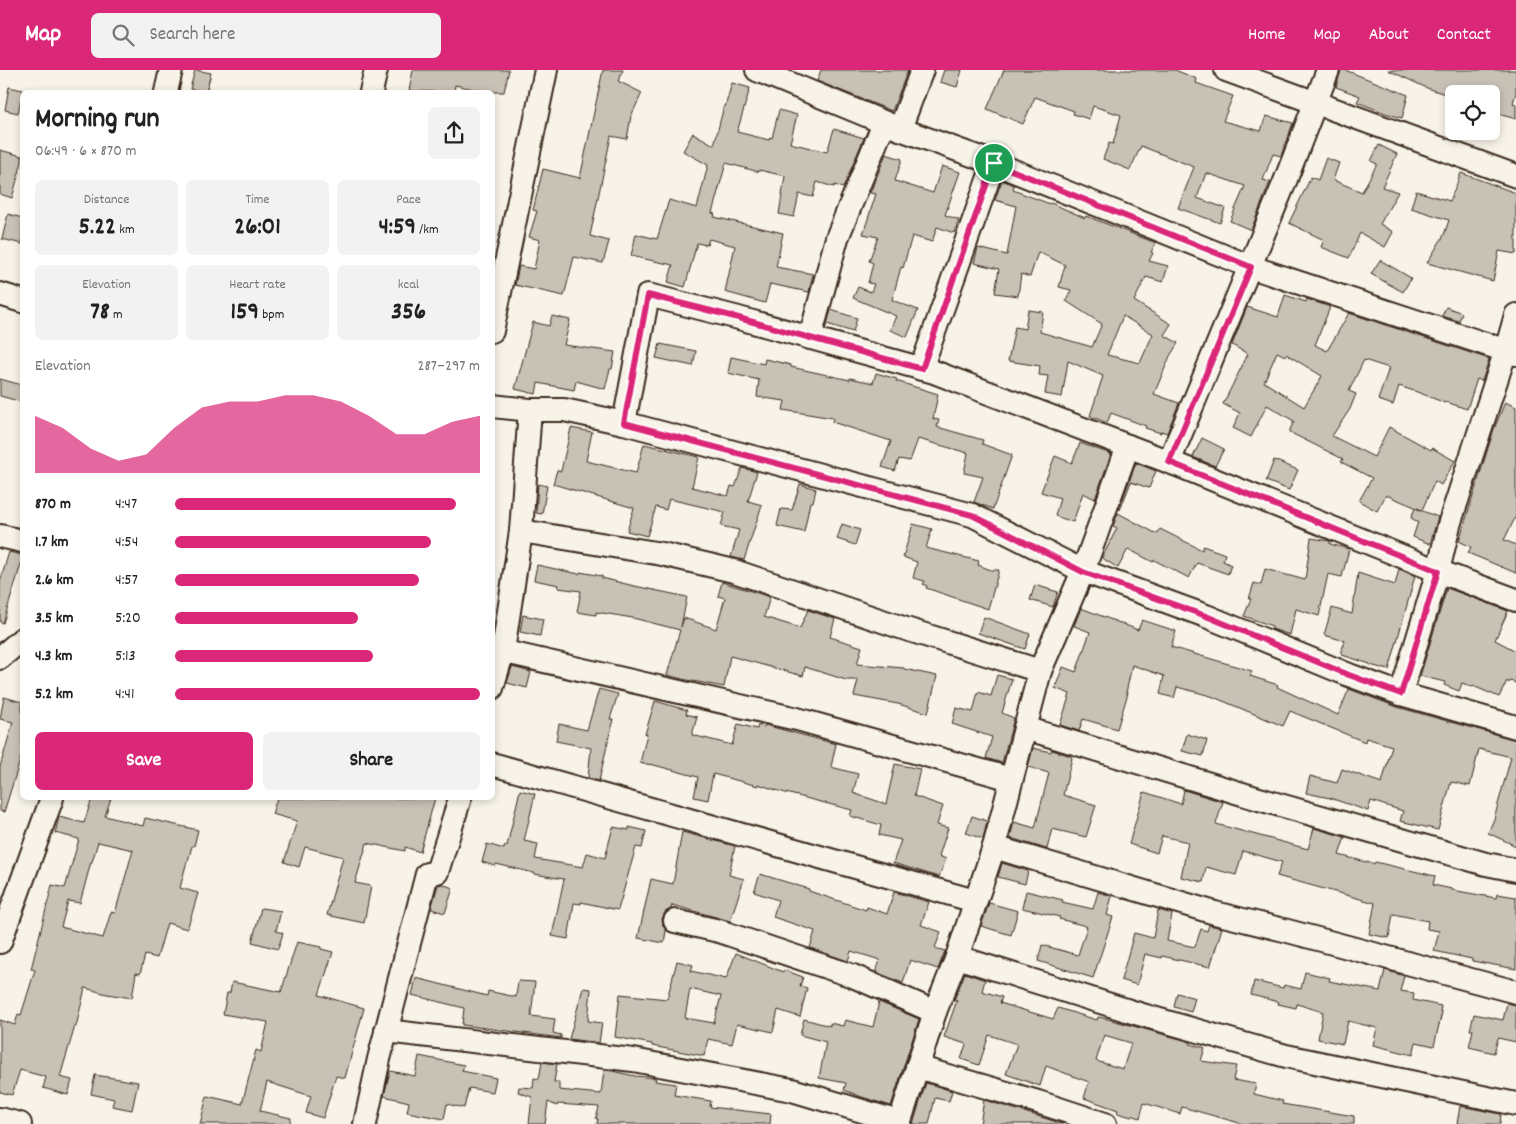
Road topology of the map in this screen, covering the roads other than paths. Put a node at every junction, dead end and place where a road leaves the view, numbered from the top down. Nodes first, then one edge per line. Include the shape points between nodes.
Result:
1 (171, 70) edge
2 (376, 70) edge
3 (546, 70) edge
4 (757, 70) edge
5 (922, 70) edge
6 (1226, 70) edge
7 (1328, 70) edge
8 (166, 90) edge
9 (371, 90) edge
10 (1315, 102) junction
11 (892, 126) junction
12 (994, 163) junction
13 (1516, 176) edge
14 (1251, 267) junction
15 (0, 294) edge
16 (20, 301) edge
17 (1516, 315) edge
18 (495, 316) edge
19 (810, 338) junction
20 (1511, 352) edge
21 (922, 369) junction
22 (495, 406) edge
23 (530, 410) junction
24 (624, 423) junction
25 (1128, 446) junction
26 (1169, 462) junction
27 (521, 531) junction
28 (0, 536) edge
29 (20, 541) edge
30 (1438, 571) junction
31 (1083, 572) junction
32 (1516, 600) edge
33 (20, 641) edge
34 (498, 650) edge
35 (0, 658) edge
36 (495, 669) edge
37 (1040, 671) junction
38 (1401, 694) junction
39 (1516, 727) edge
40 (1025, 728) junction
41 (495, 765) edge
42 (1011, 779) junction
43 (51, 800) edge
44 (459, 800) edge
45 (994, 847) junction
46 (1516, 870) edge
47 (975, 901) junction
48 (675, 921) dead end
49 (0, 942) edge
50 (957, 957) junction
51 (1516, 992) edge
52 (935, 1012) junction
53 (386, 1031) junction
54 (917, 1067) junction
55 (1516, 1104) edge
56 (0, 1119) edge
57 (899, 1123) edge
58 (20, 1124) edge
59 (365, 1124) edge
60 (1105, 1124) edge

1 - 8 street
2 - 9 street
3 - 18 street
4 - 11 street
5 - 11 street
6 - 10 street
7 - 10 street
10 - 13 street
10 - 14 street
11 - 12 street
11 - 19 street via 837,238
12 - 14 street
12 - 21 street
14 - 20 street
14 - 26 street
15 - 16 street
17 - 20 street
19 - 21 street
19 - 24 street via 648,295
20 - 30 street via 1449,524
21 - 25 street
22 - 23 street
23 - 24 street via 564,410
23 - 27 street
24 - 31 street via 972,515
25 - 26 street
25 - 31 street
26 - 30 street
27 - 34 street
27 - 37 street via 662,554 734,571
28 - 29 street
30 - 32 street
30 - 38 street
31 - 37 street
31 - 38 street via 1206,616
33 - 35 street
34 - 36 street
34 - 42 street via 798,719
37 - 40 street
38 - 39 street
40 - 42 street
40 - 46 street via 1268,802
41 - 47 street
42 - 45 street
43 - 49 street
44 - 53 street via 437,872 427,874
45 - 47 street
45 - 51 street via 1215,913
47 - 50 street
48 - 52 street via 719,931 853,976
50 - 52 street
50 - 55 street via 1286,1056
52 - 54 street
53 - 57 street via 634,1060 792,1090
53 - 59 street
54 - 57 street
54 - 60 street
56 - 58 street

